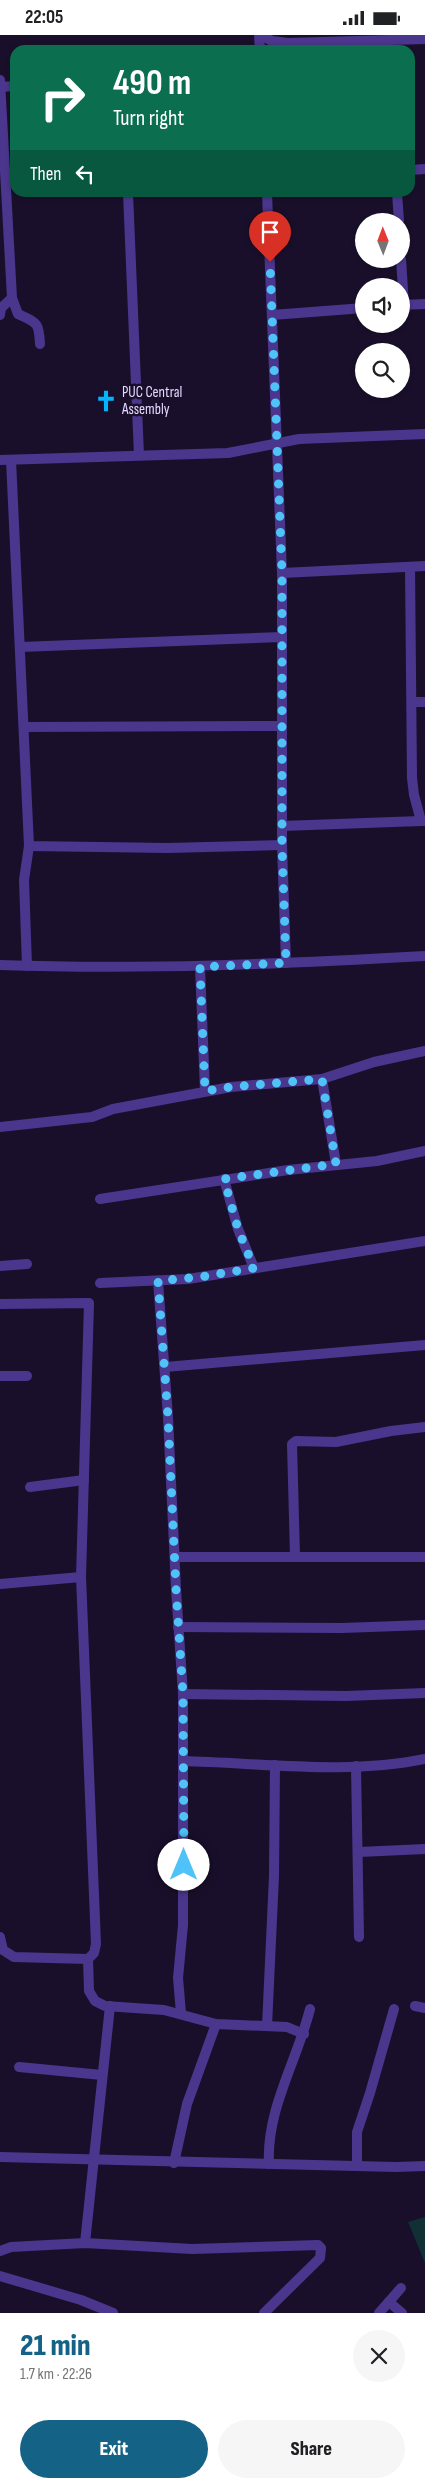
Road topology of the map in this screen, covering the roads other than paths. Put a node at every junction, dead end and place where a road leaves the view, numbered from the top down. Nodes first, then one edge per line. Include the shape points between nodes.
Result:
1 (260, 35) edge
2 (425, 39) edge
3 (378, 45) edge
4 (0, 80) edge
5 (0, 87) edge
6 (128, 197) edge
7 (266, 197) edge
8 (397, 197) edge
9 (398, 213) edge
10 (12, 298) junction
11 (425, 304) edge
12 (410, 305) edge
13 (355, 309) edge
14 (0, 315) edge
15 (272, 315) junction
16 (40, 344) dead end
17 (425, 434) edge
18 (278, 441) junction
19 (139, 455) junction
20 (11, 459) junction
21 (0, 460) edge
22 (425, 566) edge
23 (410, 567) junction
24 (282, 573) junction
25 (282, 637) junction
26 (20, 647) junction
27 (425, 701) edge
28 (412, 702) junction
29 (282, 726) junction
30 (24, 727) junction
31 (423, 821) edge
32 (282, 826) junction
33 (282, 845) junction
34 (28, 846) junction
35 (425, 956) edge
36 (286, 963) junction
37 (0, 965) edge
38 (27, 966) junction
39 (200, 967) junction
40 (425, 1051) edge
41 (322, 1079) junction
42 (205, 1091) junction
43 (0, 1127) edge
44 (425, 1151) edge
45 (336, 1164) junction
46 (224, 1179) junction
47 (100, 1199) dead end
48 (425, 1241) edge
49 (27, 1264) dead end
50 (0, 1266) edge
51 (254, 1268) junction
52 (158, 1281) junction
53 (100, 1283) dead end
54 (0, 1304) edge
55 (425, 1345) edge
56 (165, 1367) junction
57 (0, 1376) edge
58 (27, 1376) dead end
59 (425, 1427) edge
60 (84, 1480) junction
61 (30, 1487) dead end
62 (295, 1556) junction
63 (176, 1557) junction
64 (425, 1557) edge
65 (81, 1577) junction
66 (0, 1583) edge
67 (425, 1625) edge
68 (178, 1627) junction
69 (425, 1693) edge
70 (183, 1694) junction
71 (425, 1759) edge
72 (183, 1761) junction
73 (275, 1765) junction
74 (356, 1766) junction
75 (425, 1849) edge
76 (359, 1852) junction
77 (0, 1937) edge
78 (359, 1937) dead end
79 (88, 1959) junction
80 (110, 2006) junction
81 (310, 2009) dead end
82 (394, 2009) dead end
83 (181, 2013) junction
84 (216, 2024) junction
85 (267, 2026) junction
86 (304, 2033) junction
87 (19, 2067) dead end
88 (102, 2075) junction
89 (0, 2157) edge
90 (94, 2160) junction
91 (174, 2163) junction
92 (270, 2164) junction
93 (357, 2166) junction
94 (425, 2166) edge
95 (85, 2243) junction
96 (0, 2251) edge
97 (0, 2276) edge
98 (401, 2288) dead end
99 (389, 2302) junction
100 (113, 2313) edge
101 (264, 2313) edge
102 (379, 2313) edge
103 (402, 2313) edge

1 - 3 street via 288,43
2 - 3 street
4 - 5 street
5 - 10 street
6 - 19 street
7 - 15 street
8 - 9 street
10 - 14 street via 1,308
10 - 16 street via 18,314 39,327
11 - 12 street
13 - 15 street
15 - 18 street
17 - 18 street
18 - 19 street via 228,453
18 - 24 street
19 - 20 street
20 - 21 street
20 - 26 street
22 - 23 street
23 - 24 street
23 - 28 street
24 - 25 street
25 - 26 street
25 - 29 street
26 - 30 street
27 - 28 street
28 - 31 street via 412,778
29 - 30 street
29 - 32 street
30 - 34 street
31 - 32 street
32 - 33 street
33 - 34 street via 168,848
33 - 36 street
34 - 38 street via 24,880
35 - 36 street
36 - 39 street
37 - 38 street
38 - 39 street
39 - 42 street
40 - 41 street via 374,1062
41 - 42 street
41 - 45 street
42 - 43 street via 113,1109 92,1117
44 - 45 street via 377,1161
45 - 46 street
46 - 47 street
46 - 51 street via 238,1229
48 - 51 street
49 - 50 street
51 - 52 street
52 - 53 street
52 - 56 street
54 - 60 street via 89,1303
55 - 56 street
56 - 63 street
57 - 58 street
59 - 62 street via 336,1443 296,1441 292,1444
60 - 61 street
60 - 65 street
62 - 63 street
62 - 64 street
63 - 68 street
65 - 66 street
65 - 79 street via 96,1944
67 - 68 street
68 - 70 street
69 - 70 street via 346,1696
70 - 72 street
71 - 74 street
72 - 73 street
72 - 83 street via 183,1925 178,1978
73 - 74 street
73 - 85 street
74 - 76 street
75 - 76 street
76 - 78 street
77 - 79 street via 3,1951 14,1957
79 - 80 street via 92,1997 100,2004
80 - 83 street
80 - 88 street
81 - 86 street
82 - 93 street via 357,2132
83 - 84 street
84 - 85 street
84 - 91 street via 188,2104
85 - 86 street via 287,2027
86 - 92 street via 271,2123
87 - 88 street
88 - 90 street
89 - 90 street
90 - 91 street
90 - 95 street
91 - 92 street
92 - 93 street
93 - 94 street
95 - 96 street via 10,2247
95 - 101 street via 192,2249 318,2245 321,2248 320,2258
97 - 100 street
98 - 99 street
99 - 102 street
99 - 103 street

